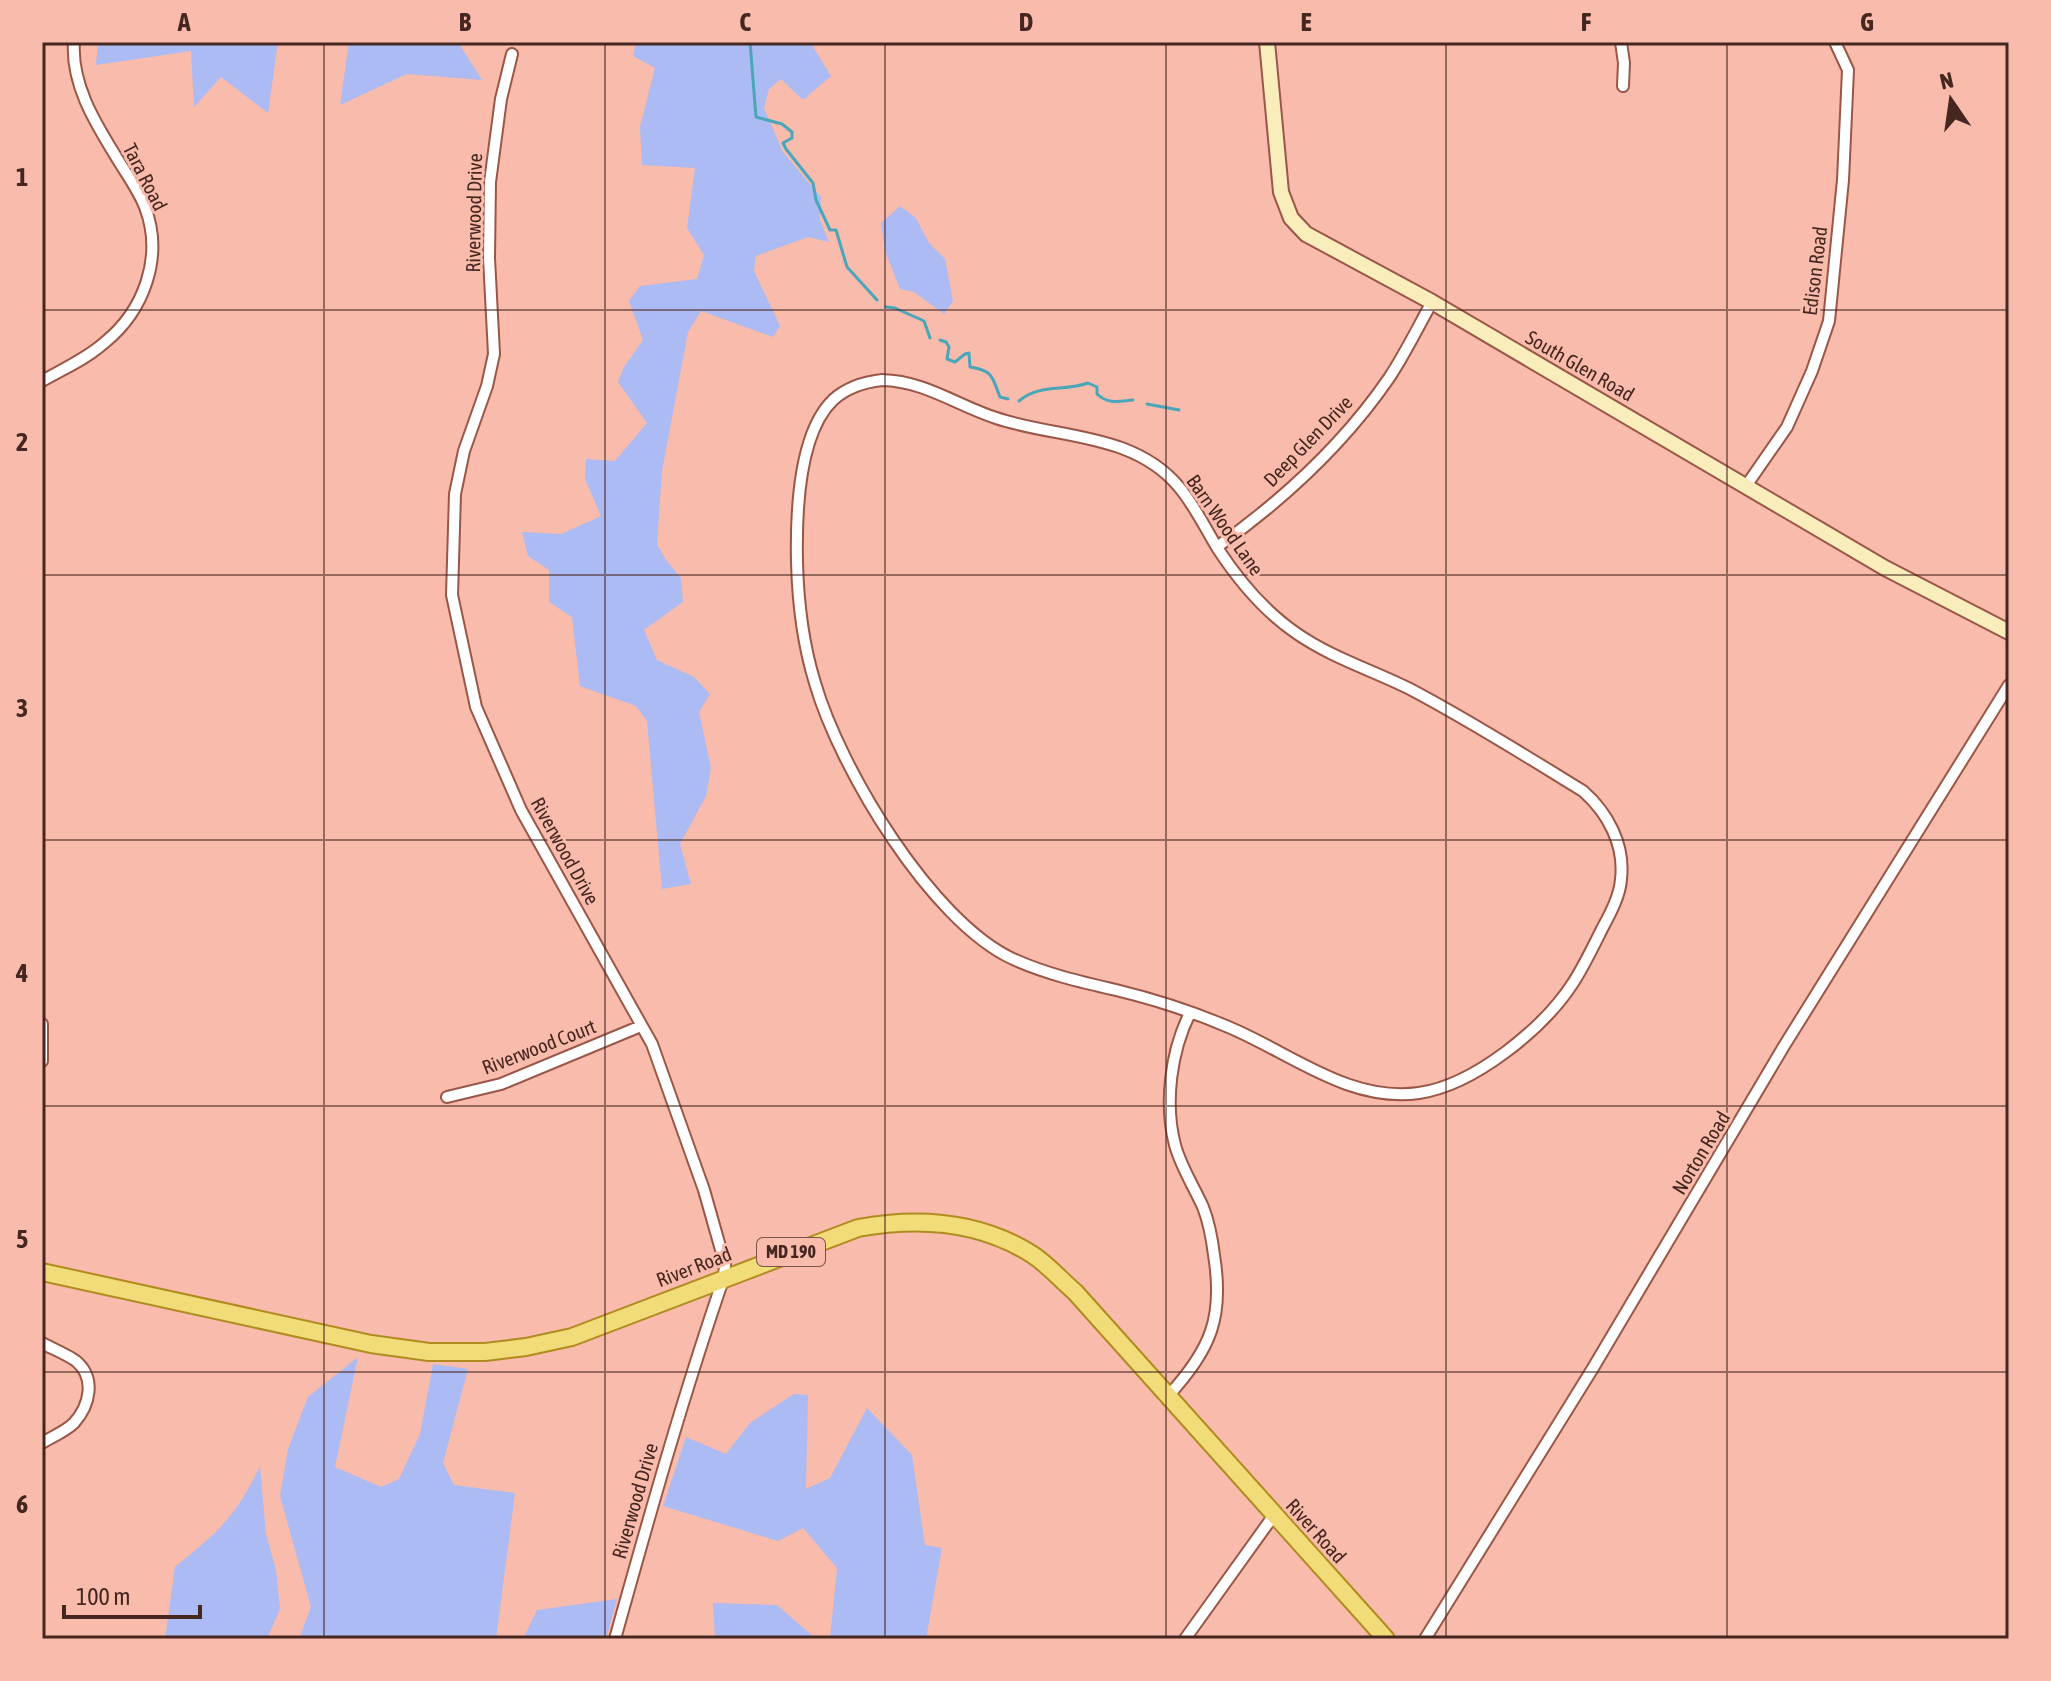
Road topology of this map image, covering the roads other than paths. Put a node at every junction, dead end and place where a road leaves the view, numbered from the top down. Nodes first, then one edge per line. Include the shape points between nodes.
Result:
1 (74, 42) edge
2 (1267, 42) edge
3 (1621, 42) edge
4 (1835, 42) edge
5 (512, 54) dead end
6 (1623, 86) dead end
7 (1432, 302) junction
8 (42, 381) edge
9 (1746, 486) junction
10 (1217, 547) junction
11 (2009, 632) edge
12 (2009, 685) edge
13 (1190, 1013) junction
14 (42, 1024) edge
15 (641, 1026) junction
16 (42, 1061) edge
17 (447, 1097) dead end
18 (42, 1272) edge
19 (724, 1277) junction
20 (42, 1343) edge
21 (1169, 1395) junction
22 (42, 1443) edge
23 (1274, 1515) junction
24 (615, 1639) edge
25 (1185, 1639) edge
26 (1386, 1639) edge
27 (1425, 1639) edge

1 - 8 street, Tara Road via 86,103 145,208 153,237 151,268 144,293 121,329
2 - 7 main road, South Glen Road via 1281,192 1291,218 1312,238
3 - 6 street
4 - 9 street, Edison Road via 1848,70 1829,321 1787,427
5 - 15 street, Riverwood Drive via 490,182 494,354 455,494 451,591 472,692 500,763
7 - 9 main road, South Glen Road
7 - 10 street, Deep Glen Drive via 1389,377 1350,430 1310,472
9 - 11 main road, South Glen Road via 1885,568
10 - 13 street, Barn Wood Lane via 1264,607 1294,632 1410,689 1583,791 1615,835 1621,881 1592,948 1551,1011 1493,1060 1454,1083 1419,1093 1348,1086
10 - 13 street, Barn Wood Lane via 1178,485 1137,453 995,418 908,382 863,383 833,399 817,421 807,449 796,529 806,650 851,772 891,835 965,928 1011,958
12 - 27 street, Norton Road
13 - 21 street via 1179,1036 1171,1109 1175,1145 1204,1209 1212,1243 1218,1312 1203,1352
14 - 16 street
15 - 17 street, Riverwood Court via 501,1084
15 - 19 street, Riverwood Drive via 700,1177 725,1264
18 - 19 main road, River Road / MD 190 via 429,1352 485,1352 572,1337
19 - 21 main road, River Road / MD 190 via 858,1228 890,1222 959,1225 1009,1241 1036,1257
19 - 24 street, Riverwood Drive via 688,1380
20 - 22 street via 76,1361 90,1391 73,1424
21 - 23 main road, River Road / MD 190
23 - 25 street
23 - 26 main road, River Road / MD 190

